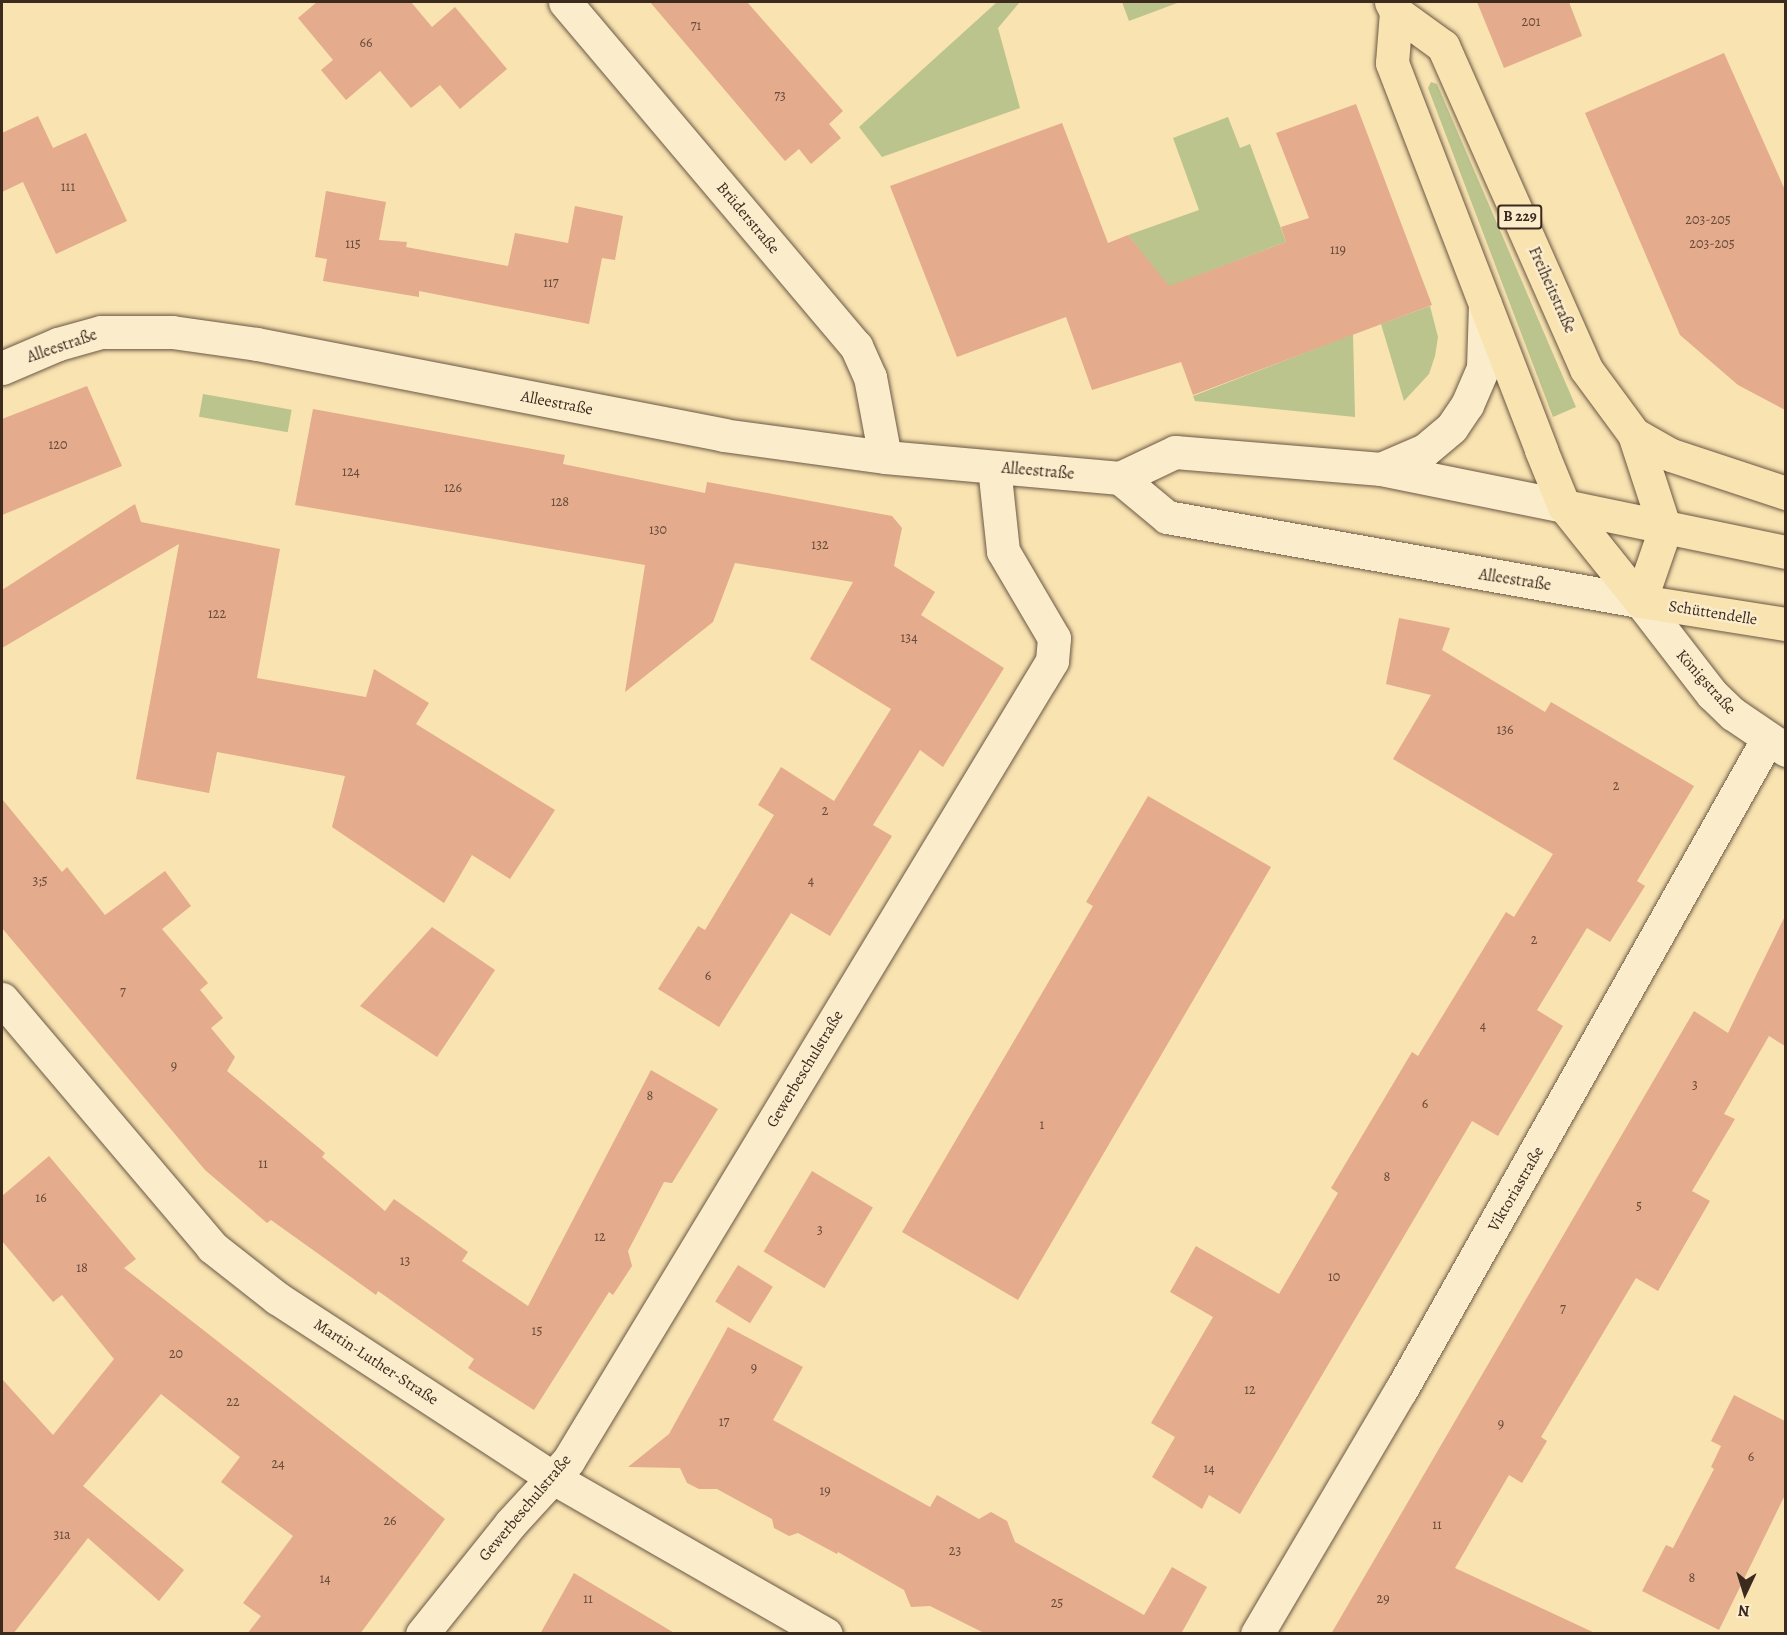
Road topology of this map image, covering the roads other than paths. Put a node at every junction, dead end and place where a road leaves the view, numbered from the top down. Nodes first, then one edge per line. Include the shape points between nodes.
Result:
1 (565, 2) edge
2 (1393, 7) edge
3 (1486, 299) junction
4 (2, 368) edge
5 (1634, 434) junction
6 (885, 457) junction
7 (994, 467) junction
8 (1381, 469) junction
9 (1120, 478) junction
10 (1785, 493) edge
11 (1564, 506) junction
12 (1665, 529) junction
13 (1785, 552) edge
14 (1640, 601) junction
15 (1785, 624) edge
16 (1776, 745) edge
17 (2, 999) edge
18 (555, 1479) junction
19 (422, 1634) edge
20 (826, 1634) edge
21 (1257, 1634) edge

1 - 6 street, Brüderstraße via 856,346 870,377
2 - 3 main road, Freiheitstraße / B 229 via 1392,63
2 - 5 main road, Freiheitstraße / B 229 via 1443,46 1586,369
3 - 8 street via 1483,368 1467,405 1452,427 1425,450
3 - 11 main road, Freiheitstraße / B 229
4 - 6 street, Alleestraße via 58,344 101,332 172,332 257,344 723,435
5 - 10 main road, Freiheitstraße / B 229 via 1671,455
5 - 12 main road, B 229
6 - 7 street, Alleestraße
7 - 9 street, Alleestraße
7 - 18 street, Gewerbeschulstraße via 1003,551 1054,638 1052,661
8 - 9 street via 1175,452
8 - 11 street
9 - 14 street, Alleestraße via 1167,517
11 - 12 main road
11 - 14 main road, B 229
12 - 13 main road
12 - 14 main road
14 - 15 main road, Schüttendelle
14 - 16 street, Königstraße via 1712,694
16 - 21 street, Viktoriastraße
17 - 18 street, Martin-Luther-Straße via 212,1247 278,1298
18 - 19 street, Gewerbeschulstraße via 510,1524
18 - 20 street, Martin-Luther-Straße

